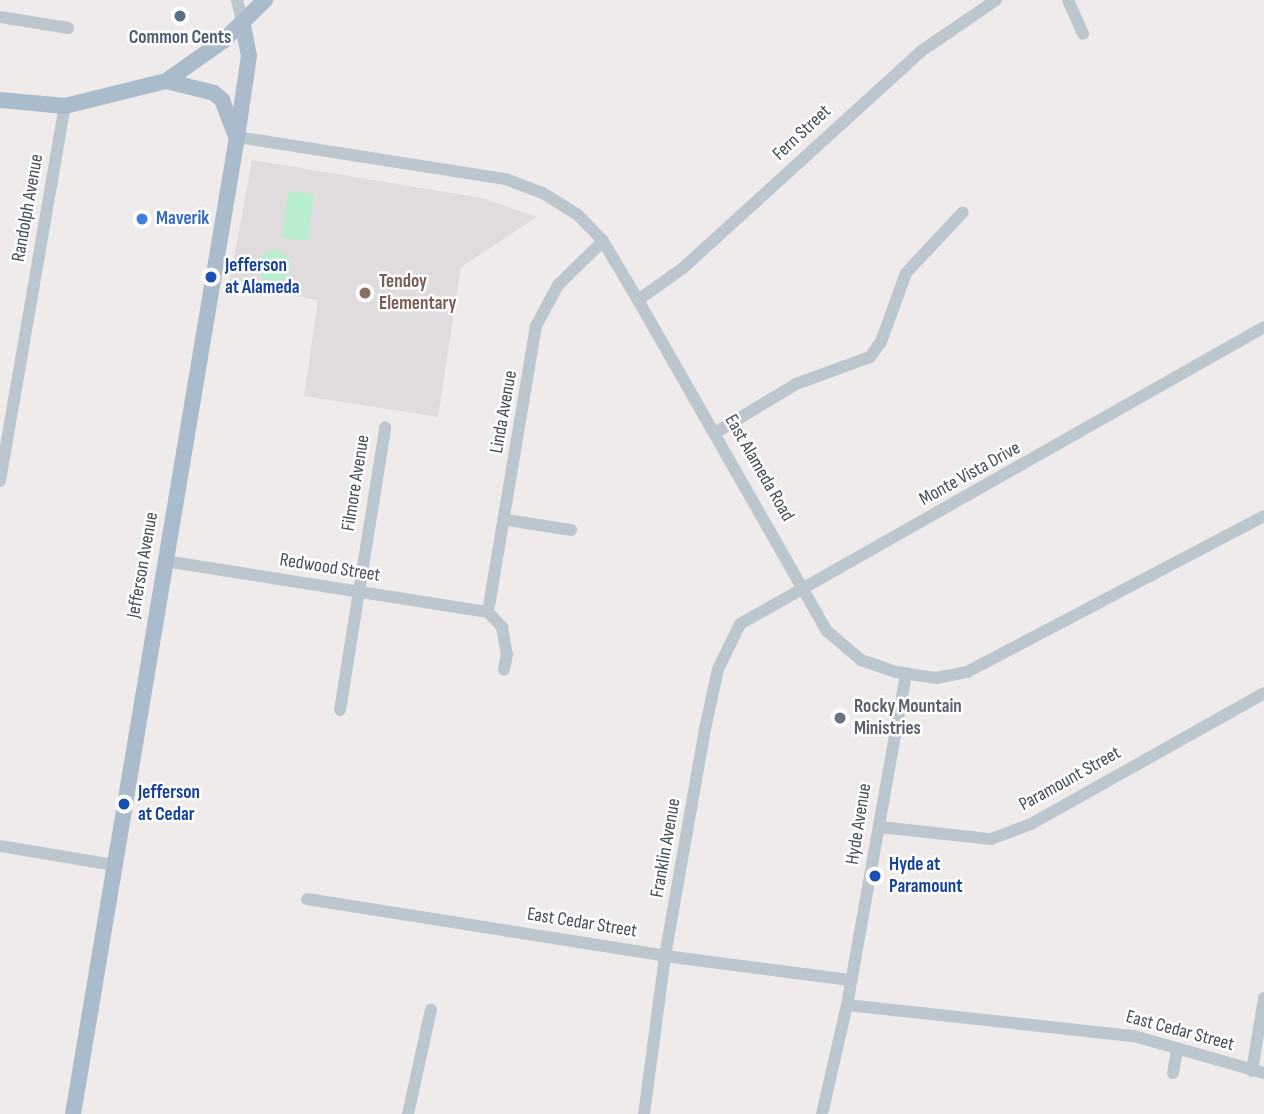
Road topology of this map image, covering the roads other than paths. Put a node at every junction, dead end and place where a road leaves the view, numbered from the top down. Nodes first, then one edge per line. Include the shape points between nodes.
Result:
1 (237, 0) edge
2 (265, 0) edge
3 (996, 0) edge
4 (1068, 0) edge
5 (0, 17) edge
6 (243, 24) junction
7 (68, 28) dead end
8 (1083, 34) dead end
9 (166, 81) junction
10 (0, 100) edge
11 (65, 106) junction
12 (237, 137) junction
13 (963, 212) dead end
14 (603, 241) junction
15 (638, 300) junction
16 (1264, 327) edge
17 (384, 428) dead end
18 (715, 433) junction
19 (0, 481) edge
20 (1264, 516) edge
21 (507, 520) junction
22 (571, 530) dead end
23 (165, 561) junction
24 (803, 588) junction
25 (359, 592) junction
26 (488, 612) junction
27 (505, 670) dead end
28 (717, 673) joint
29 (906, 673) junction
30 (1264, 693) edge
31 (340, 710) dead end
32 (880, 827) junction
33 (0, 846) edge
34 (113, 865) junction
35 (307, 899) dead end
36 (665, 956) junction
37 (850, 980) junction
38 (1264, 998) edge
39 (847, 1005) junction
40 (431, 1009) dead end
41 (1177, 1050) junction
42 (1258, 1072) edge
43 (1173, 1073) dead end
44 (74, 1114) edge
45 (408, 1114) edge
46 (644, 1114) edge
47 (822, 1114) edge

1 - 6 street
2 - 6 main road
3 - 15 street, Fern Street via 920,52 683,268
4 - 8 street
5 - 7 street
6 - 9 main road
6 - 12 main road, Jefferson Avenue via 248,56
9 - 11 main road
9 - 12 main road via 214,93 222,100
10 - 11 main road
11 - 19 street, Randolph Avenue
12 - 14 street, East Alameda Road via 506,179 543,193 578,215
12 - 23 main road, Jefferson Avenue
13 - 18 street via 906,273 881,342 870,357 796,384
14 - 15 street, East Alameda Road
14 - 21 street, Linda Avenue via 558,285 536,326
15 - 18 street, East Alameda Road
16 - 24 street, Monte Vista Drive
17 - 25 street, Filmore Avenue
18 - 24 street, East Alameda Road
20 - 29 street, East Alameda Road via 967,672 936,678
21 - 22 street
21 - 26 street, Linda Avenue
23 - 25 street, Redwood Street
23 - 34 main road, Jefferson Avenue
24 - 28 street, Monte Vista Drive via 740,624
24 - 29 street, East Alameda Road via 827,631 861,660
25 - 26 street, Redwood Street
25 - 31 street, Filmore Avenue
26 - 27 street via 502,627
28 - 36 street, Franklin Avenue
29 - 32 street, Hyde Avenue
30 - 32 street, Paramount Street via 1031,824 991,839
32 - 37 street, Hyde Avenue
33 - 34 street
34 - 44 main road, Jefferson Avenue
35 - 36 street, East Cedar Street
36 - 37 street, East Cedar Street
36 - 46 street, Franklin Avenue
37 - 39 street, Hyde Avenue
38 - 42 street
39 - 41 street, East Cedar Street via 1134,1036
39 - 47 street
40 - 45 street
41 - 42 street, East Cedar Street
41 - 43 street

